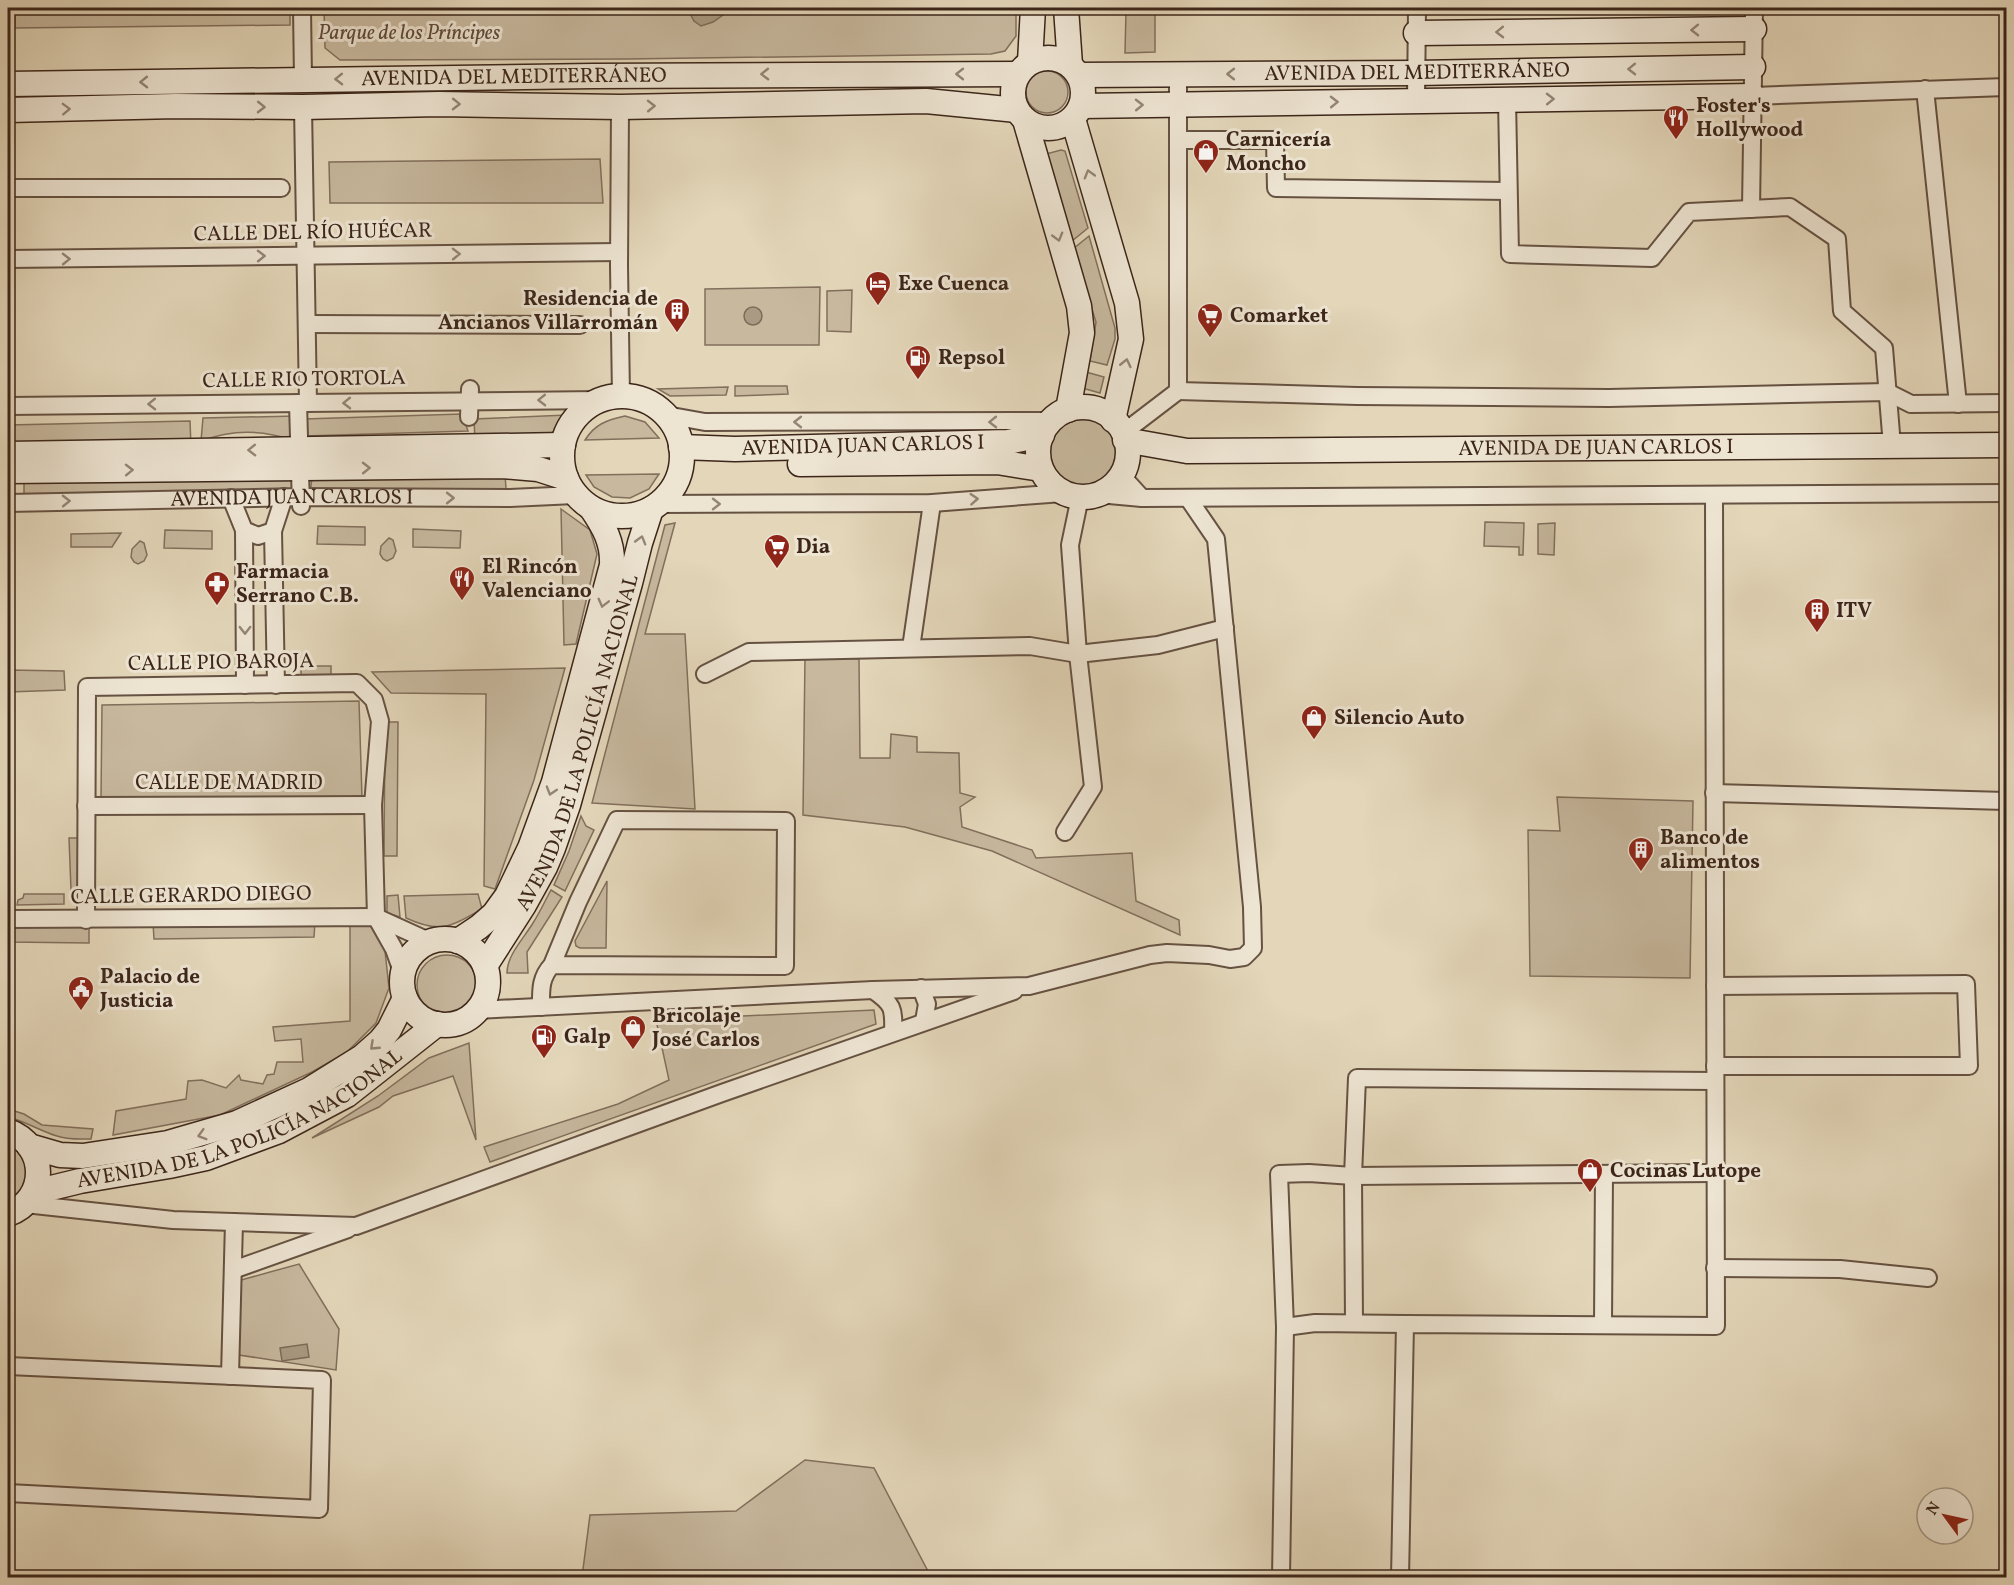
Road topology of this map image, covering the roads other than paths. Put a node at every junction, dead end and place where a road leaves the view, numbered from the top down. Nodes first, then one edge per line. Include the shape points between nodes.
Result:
1 (302, 8) edge
2 (1033, 8) edge
3 (1066, 8) edge
4 (1417, 8) edge
5 (1754, 18) edge
6 (1416, 33) junction
7 (1753, 67) junction
8 (1024, 68) junction
9 (1075, 70) junction
10 (1416, 73) junction
11 (1178, 74) junction
12 (303, 79) junction
13 (8, 84) edge
14 (2007, 87) edge
15 (1925, 89) junction
16 (1754, 96) junction
17 (1507, 100) junction
18 (1416, 101) junction
19 (1178, 105) junction
20 (303, 107) junction
21 (620, 107) junction
22 (8, 110) edge
23 (1077, 112) junction
24 (1021, 115) junction
25 (1178, 140) junction
26 (8, 188) edge
27 (281, 188) dead end
28 (1508, 190) junction
29 (1751, 209) junction
30 (619, 252) junction
31 (306, 256) junction
32 (8, 260) edge
33 (307, 324) junction
34 (580, 325) dead end
35 (1178, 391) junction
36 (1887, 392) junction
37 (611, 398) junction
38 (303, 403) junction
39 (2007, 403) edge
40 (1958, 404) junction
41 (8, 406) edge
42 (666, 415) junction
43 (1054, 422) junction
44 (1121, 431) junction
45 (562, 445) junction
46 (2007, 445) edge
47 (1892, 446) junction
48 (1187, 451) junction
49 (8, 454) edge
50 (681, 456) junction
51 (300, 459) junction
52 (1041, 469) junction
53 (1123, 470) junction
54 (8, 471) edge
55 (2007, 493) edge
56 (577, 494) junction
57 (1080, 495) junction
58 (1714, 495) junction
59 (231, 498) junction
60 (1142, 498) junction
61 (1188, 498) junction
62 (295, 500) junction
63 (8, 503) edge
64 (932, 503) junction
65 (654, 506) junction
66 (244, 530) junction
67 (273, 531) junction
68 (1225, 628) junction
69 (912, 648) junction
70 (1078, 654) junction
71 (705, 674) dead end
72 (245, 685) junction
73 (276, 685) junction
74 (1714, 793) junction
75 (2007, 801) edge
76 (373, 805) junction
77 (86, 806) junction
78 (1065, 832) dead end
79 (376, 916) junction
80 (8, 919) edge
81 (86, 920) junction
82 (458, 941) junction
83 (431, 942) junction
84 (552, 965) junction
85 (485, 966) junction
86 (404, 986) junction
87 (1029, 986) junction
88 (1715, 986) junction
89 (921, 988) junction
90 (873, 990) junction
91 (541, 1007) junction
92 (477, 1010) junction
93 (924, 1021) junction
94 (437, 1024) junction
95 (893, 1032) junction
96 (1715, 1073) junction
97 (8, 1131) edge
98 (29, 1146) junction
99 (1715, 1173) junction
100 (1604, 1174) junction
101 (1353, 1176) junction
102 (18, 1209) edge
103 (234, 1222) junction
104 (356, 1226) junction
105 (1715, 1268) junction
106 (233, 1270) junction
107 (1928, 1278) dead end
108 (1354, 1323) junction
109 (1406, 1324) junction
110 (1603, 1325) junction
111 (1285, 1326) junction
112 (8, 1366) edge
113 (230, 1376) junction
114 (8, 1493) edge
115 (1281, 1578) edge
116 (1400, 1578) edge

1 - 12 street
2 - 8 main road
3 - 9 main road
4 - 6 street
5 -> 6 main road, AVENIDA DEL MEDITERRÁNEO
5 - 7 street
6 - 10 street
7 -> 10 main road, AVENIDA DEL MEDITERRÁNEO
7 - 16 street
8 - 9 main road via 1050,57
8 -> 12 main road, AVENIDA DEL MEDITERRÁNEO
8 - 24 main road via 1013,92
9 - 11 main road, AVENIDA DEL MEDITERRÁNEO
9 - 23 main road via 1083,90
10 -> 11 main road, AVENIDA DEL MEDITERRÁNEO
10 - 18 street
11 - 19 street
12 -> 13 main road, AVENIDA DEL MEDITERRÁNEO
14 - 15 street
15 - 16 street
15 - 40 street
17 -> 16 main road, AVENIDA DEL MEDITERRÁNEO
16 - 29 street
17 - 18 main road, AVENIDA DEL MEDITERRÁNEO
17 - 28 street
19 -> 18 main road, AVENIDA DEL MEDITERRÁNEO
23 -> 19 main road, AVENIDA DEL MEDITERRÁNEO
19 - 25 street
20 -> 21 main road, AVENIDA DEL MEDITERRÁNEO
22 -> 20 main road, AVENIDA DEL MEDITERRÁNEO
20 - 31 street
21 -> 24 main road, AVENIDA DEL MEDITERRÁNEO via 926,100
21 - 30 street
23 - 24 main road via 1062,126 1049,128 1036,126
44 -> 23 main road via 1131,339 1127,303
24 -> 43 main road via 1079,306 1082,333
25 - 28 street via 1275,140 1276,188
25 - 35 street
26 - 27 street
28 - 29 street via 1510,254 1652,258 1689,212
29 - 36 street via 1790,207 1838,239 1842,311 1884,348
31 -> 30 street, CALLE DEL RÍO HUÉCAR
30 - 37 street
32 -> 31 street, CALLE DEL RÍO HUÉCAR
31 - 33 street
33 - 34 street
33 - 38 street
35 - 36 street via 1609,398
35 - 44 street
36 - 40 street via 1911,404
36 - 47 street
37 -> 38 street, CALLE RIO TORTOLA
37 - 42 main road via 649,402
37 - 45 main road via 587,407 567,430
38 -> 41 street, CALLE RIO TORTOLA
38 - 51 street
39 - 40 street
43 -> 42 street via 705,422
42 - 50 main road via 676,430
43 - 44 main road via 1092,409 1104,413
43 - 50 main road, AVENIDA JUAN CARLOS I via 998,442 735,449
43 - 52 main road via 1038,452
44 - 48 main road
44 - 53 main road via 1127,452
45 - 51 main road, AVENIDA JUAN CARLOS I
45 - 56 main road via 562,465
46 - 47 main road, AVENIDA DE JUAN CARLOS I
47 - 48 main road, AVENIDA DE JUAN CARLOS I
48 - 53 main road
51 -> 49 main road, AVENIDA JUAN CARLOS I
50 - 52 main road, AVENIDA JUAN CARLOS I via 997,462
50 - 65 main road via 672,490
54 -> 51 main road, AVENIDA JUAN CARLOS I
51 -> 56 main road, AVENIDA JUAN CARLOS I via 538,469
51 - 62 street
52 - 57 main road via 1049,482
53 - 57 main road via 1109,488
53 - 60 street
55 - 58 street
62 -> 56 street, AVENIDA JUAN CARLOS I
56 - 65 main road via 604,514 632,516
56 -> 82 main road, AVENIDA DE LA POLICÍA NACIONAL via 608,536 612,565 546,807 522,867 507,896 487,921
57 - 60 street
64 -> 57 street
57 - 70 street via 1070,545
58 - 61 street
58 - 74 street
59 - 62 street, AVENIDA JUAN CARLOS I
63 -> 59 street, AVENIDA JUAN CARLOS I
59 - 66 street
60 - 61 street
61 - 68 street via 1216,539
62 - 67 street
65 -> 64 street
64 - 69 street
85 -> 65 main road, AVENIDA DE LA POLICÍA NACIONAL via 524,905 553,848
66 - 67 street via 258,537
66 -> 72 street
67 - 73 street
68 - 70 street via 1158,645
68 - 87 street via 1245,816 1253,948 1244,957 1230,959 1150,955
69 - 70 street via 1030,646
69 - 71 street via 749,652
70 - 78 street via 1094,787
72 - 73 street, CALLE PIO BAROJA
72 - 77 street, CALLE PIO BAROJA via 87,687
73 - 76 street, CALLE PIO BAROJA via 357,683 374,700 380,721
74 - 75 street
74 - 88 street
76 - 77 street, CALLE DE MADRID
76 - 79 street
77 - 81 street
79 - 81 street, CALLE GERARDO DIEGO
79 - 83 street
79 - 86 street via 394,949
80 - 81 street, CALLE GERARDO DIEGO
82 - 83 main road
82 - 85 main road via 476,952
83 - 86 main road via 413,954
84 - 84 street via 617,820 786,821 785,966
84 - 91 street via 542,981
85 - 92 main road via 488,989
86 - 94 main road via 411,1009
86 -> 98 main road, AVENIDA DE LA POLICÍA NACIONAL via 389,1030 362,1057 317,1086 237,1123 161,1145 83,1156 60,1155
87 - 89 street
87 - 93 street
88 - 96 street
88 - 96 street via 1965,984 1969,1066
89 - 90 street
89 - 93 street via 927,1004
90 - 91 street
90 - 95 street via 889,1001 894,1014
91 - 92 street
92 - 94 main road via 459,1023
93 - 95 street
94 - 102 main road, AVENIDA DE LA POLICÍA NACIONAL via 346,1095 279,1131 206,1158 47,1189
95 - 104 street
96 - 99 street
96 - 101 street via 1357,1077
97 - 98 main road, AVENIDA DE LA POLICÍA NACIONAL
98 - 102 main road via 38,1161 37,1185
99 - 100 street
99 - 105 street
100 - 101 street
100 - 110 street
101 - 108 street
101 - 111 street via 1279,1174
102 - 103 street
103 - 104 street
103 - 106 street
104 - 106 street
105 - 107 street via 1840,1269
105 - 110 street via 1716,1326
106 - 113 street
108 - 109 street
108 - 111 street
109 - 110 street
109 - 116 street
111 - 115 street
112 - 113 street
113 - 114 street via 322,1380 319,1509

